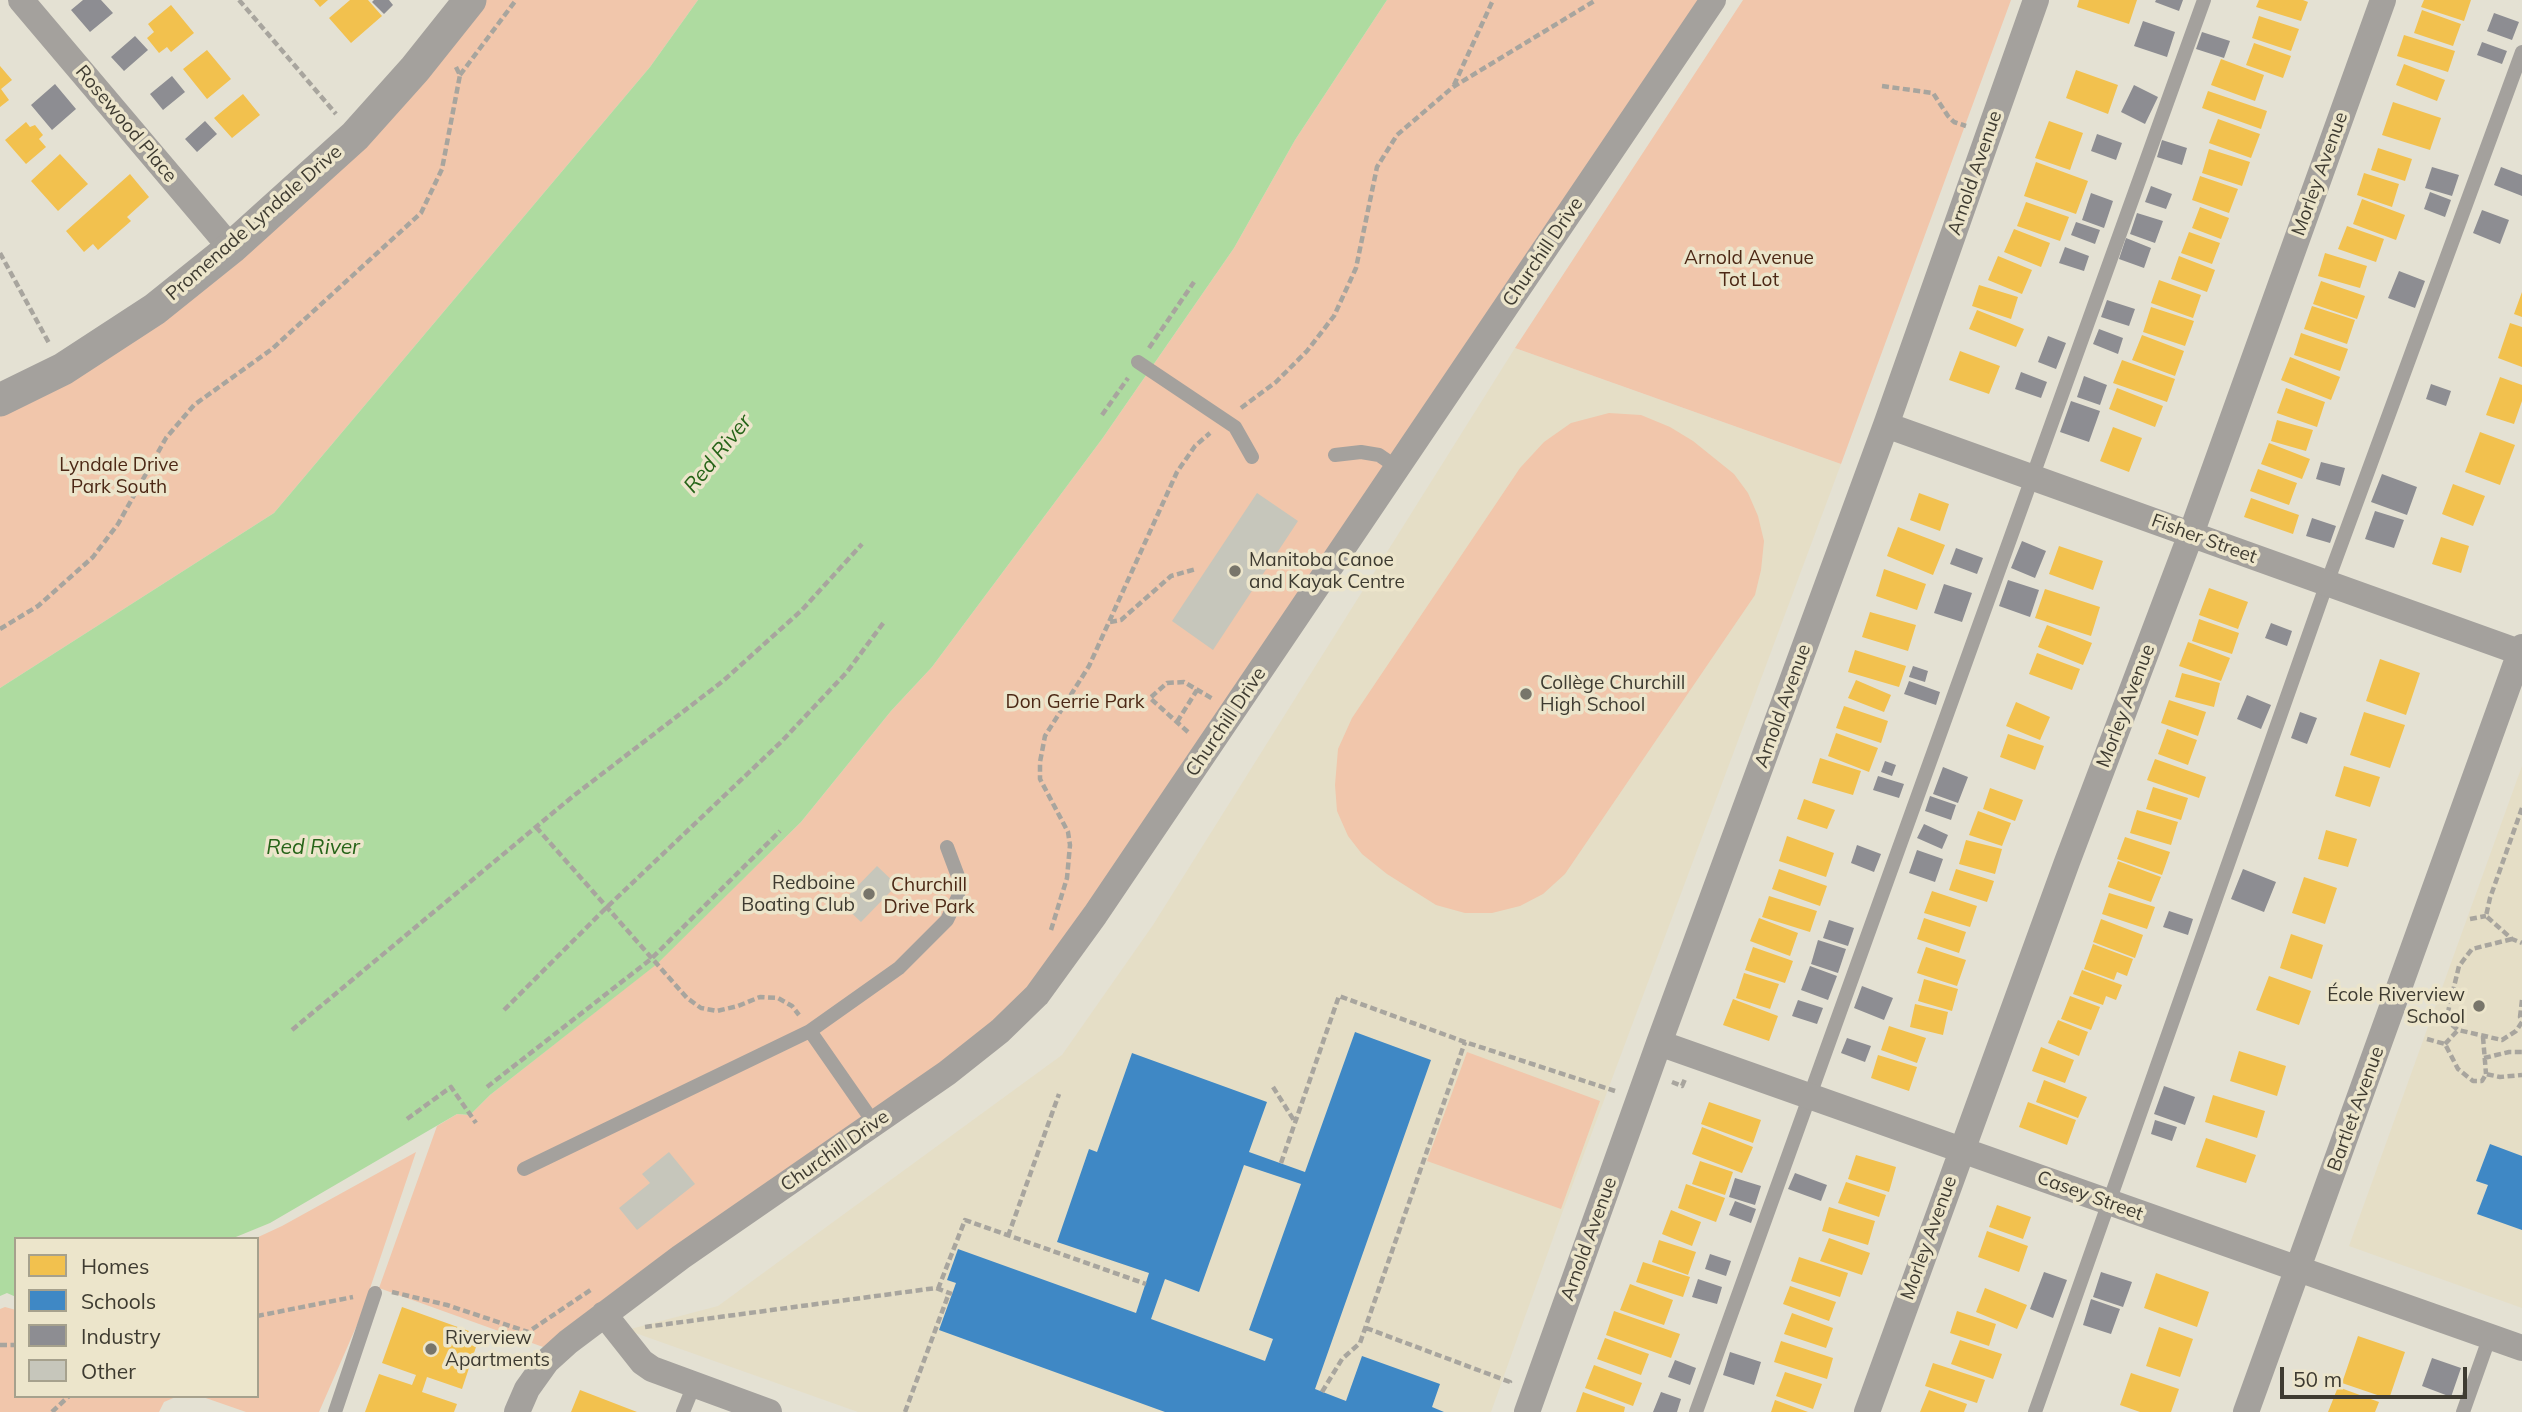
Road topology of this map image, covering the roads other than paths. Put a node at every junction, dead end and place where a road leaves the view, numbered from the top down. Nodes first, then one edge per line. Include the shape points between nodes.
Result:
1 (21, 0) edge
2 (468, 0) edge
3 (1713, 0) edge
4 (2036, 0) edge
5 (2204, 0) edge
6 (2382, 0) edge
7 (2522, 52) edge
8 (231, 248) junction
9 (1138, 362) dead end
10 (0, 400) edge
11 (1886, 425) junction
12 (1335, 455) dead end
13 (1252, 457) dead end
14 (1398, 468) junction
15 (2033, 478) junction
16 (2191, 534) junction
17 (2327, 583) junction
18 (2521, 651) edge
19 (947, 847) dead end
20 (810, 1031) junction
21 (1659, 1043) junction
22 (1810, 1096) junction
23 (874, 1123) junction
24 (1961, 1150) junction
25 (524, 1169) dead end
26 (2108, 1203) junction
27 (2298, 1270) junction
28 (375, 1293) road end
29 (604, 1314) junction
30 (2490, 1336) junction
31 (2522, 1348) edge
32 (694, 1385) junction
33 (335, 1412) edge
34 (517, 1412) edge
35 (683, 1412) edge
36 (769, 1412) edge
37 (1527, 1412) edge
38 (1696, 1412) edge
39 (1867, 1412) edge
40 (2035, 1412) edge
41 (2246, 1412) edge
42 (2463, 1412) edge

1 - 8 street, Rosewood Place
2 - 8 street, Promenade Lyndale Drive via 355,136
3 - 14 street, Churchill Drive
4 - 11 street, Arnold Avenue
5 - 15 lane
6 - 16 street, Morley Avenue
7 - 17 lane
8 - 10 street, Promenade Lyndale Drive via 155,309 63,369
9 - 13 lane via 1235,427
11 - 15 street, Fisher Street
11 - 21 street, Arnold Avenue
12 - 14 lane via 1379,455
14 - 23 street, Churchill Drive via 1037,995 947,1073
15 - 16 street, Fisher Street
15 - 22 lane
16 - 17 street, Fisher Street
16 - 24 street, Morley Avenue
17 - 18 street, Fisher Street
17 - 26 lane
18 - 27 street, Bartlet Avenue
19 - 20 lane via 959,879 958,897 947,920 899,968
20 - 23 lane
20 - 25 lane
21 - 22 street, Casey Street
21 - 37 street, Arnold Avenue
22 - 24 street, Casey Street
22 - 38 lane
23 - 29 street, Churchill Drive
24 - 26 street, Casey Street
24 - 39 street, Morley Avenue
26 - 27 street, Casey Street
26 - 40 lane
27 - 30 street, Casey Street
27 - 41 street, Bartlet Avenue
28 - 33 lane
29 - 32 street via 642,1362
29 - 34 street, Churchill Drive via 547,1361
30 - 31 street, Casey Street
30 - 42 lane
32 - 35 lane
32 - 36 street

